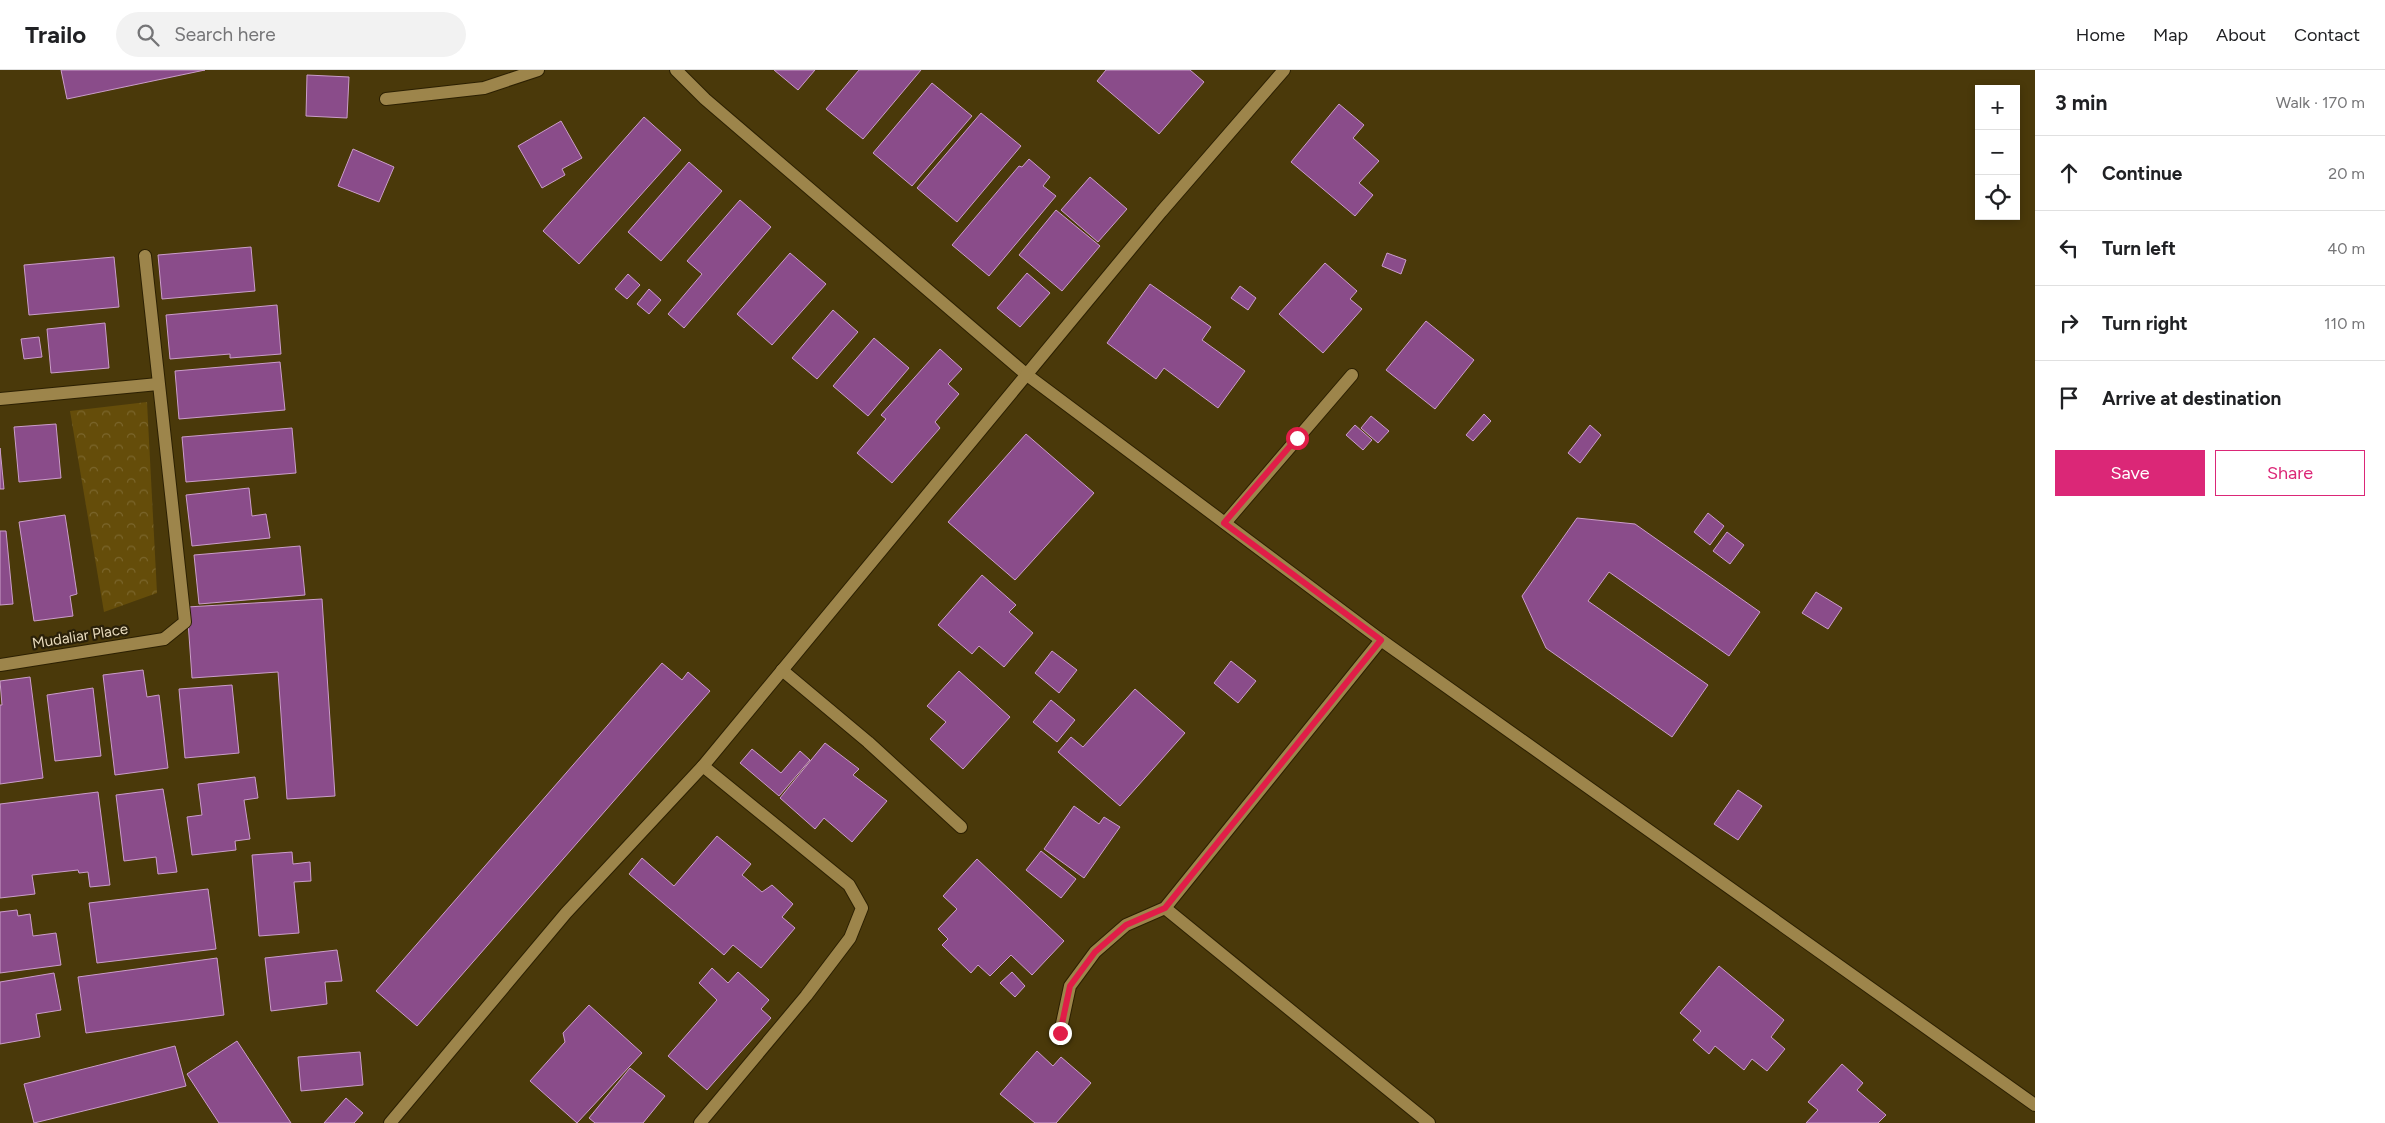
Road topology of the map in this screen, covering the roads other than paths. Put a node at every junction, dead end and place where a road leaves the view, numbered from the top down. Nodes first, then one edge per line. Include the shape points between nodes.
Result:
1 (538, 70) edge
2 (676, 70) edge
3 (1284, 70) edge
4 (386, 99) dead end
5 (145, 256) dead end
6 (1352, 374) dead end
7 (1027, 375) junction
8 (158, 384) junction
9 (0, 399) edge
10 (1224, 523) junction
11 (1381, 640) junction
12 (0, 664) edge
13 (782, 670) junction
14 (703, 766) junction
15 (961, 827) dead end
16 (1165, 908) junction
17 (1060, 1033) dead end
18 (2035, 1105) edge
19 (390, 1123) edge
20 (700, 1123) edge
21 (1429, 1123) edge

1 - 4 street via 484,88
2 - 7 street via 705,99
3 - 7 street via 1161,212
5 - 8 street
6 - 10 street
7 - 10 street
7 - 13 street
8 - 9 street
8 - 12 street, Mudaliar Place via 184,622 164,639
10 - 11 street
11 - 16 street
11 - 18 street
13 - 14 street
13 - 15 street via 868,742
14 - 19 street via 566,913
14 - 20 street via 849,885 862,908 850,938
16 - 17 street via 1126,925 1095,952 1070,986
16 - 21 street

